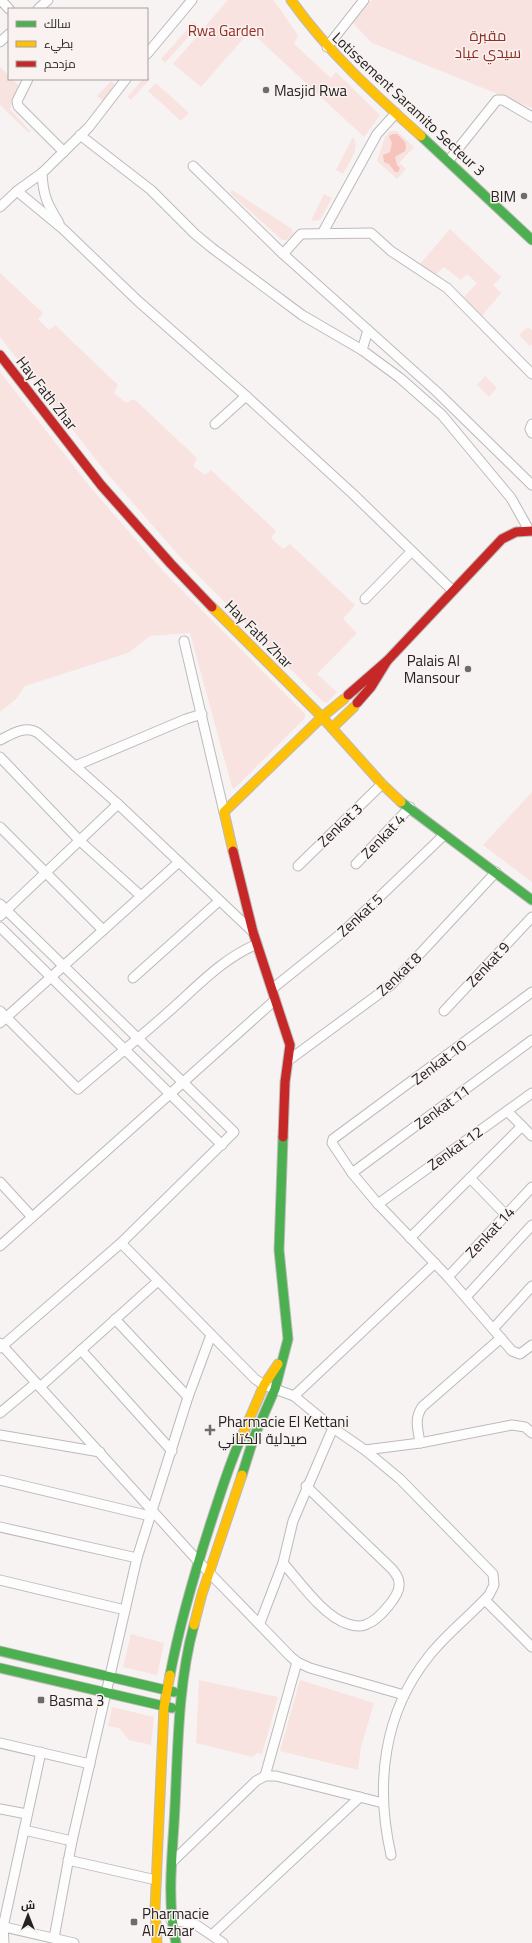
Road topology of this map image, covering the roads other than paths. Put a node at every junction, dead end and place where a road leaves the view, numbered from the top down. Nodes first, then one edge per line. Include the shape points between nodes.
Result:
1 (1, 0) edge
2 (48, 0) edge
3 (192, 0) edge
4 (291, 0) edge
5 (364, 0) edge
6 (8, 8) edge
7 (39, 8) edge
8 (8, 35) edge
9 (0, 42) edge
10 (327, 47) junction
11 (148, 53) edge
12 (28, 80) edge
13 (125, 80) edge
14 (396, 113) junction
15 (532, 117) edge
16 (80, 135) junction
17 (64, 152) junction
18 (449, 160) junction
19 (193, 166) dead end
20 (42, 173) junction
21 (17, 191) junction
22 (0, 207) edge
23 (63, 229) junction
24 (323, 232) junction
25 (532, 240) edge
26 (284, 254) junction
27 (368, 330) junction
28 (362, 350) junction
29 (0, 355) edge
30 (532, 374) edge
31 (246, 396) junction
32 (215, 424) dead end
33 (532, 424) edge
34 (532, 433) edge
35 (532, 485) edge
36 (530, 530) edge
37 (411, 552) junction
38 (452, 590) junction
39 (365, 599) dead end
40 (184, 641) dead end
41 (387, 661) junction
42 (202, 714) junction
43 (322, 717) junction
44 (332, 728) junction
45 (0, 740) edge
46 (0, 757) edge
47 (75, 766) junction
48 (382, 784) junction
49 (118, 804) junction
50 (410, 807) junction
51 (224, 812) junction
52 (0, 828) edge
53 (444, 834) junction
54 (80, 840) junction
55 (179, 862) junction
56 (356, 864) dead end
57 (298, 866) dead end
58 (496, 872) junction
59 (45, 873) junction
60 (141, 896) junction
61 (532, 900) edge
62 (219, 901) junction
63 (2, 910) edge
64 (532, 917) edge
65 (0, 927) edge
66 (103, 930) junction
67 (253, 932) junction
68 (257, 944) junction
69 (64, 964) junction
70 (51, 976) junction
71 (133, 978) dead end
72 (272, 989) junction
73 (532, 992) edge
74 (275, 1000) junction
75 (444, 1011) dead end
76 (2, 1017) edge
77 (139, 1038) junction
78 (532, 1040) edge
79 (125, 1049) junction
80 (289, 1060) junction
81 (183, 1082) junction
82 (532, 1093) edge
83 (170, 1094) junction
84 (507, 1111) junction
85 (522, 1126) junction
86 (532, 1136) edge
87 (222, 1145) junction
88 (352, 1173) junction
89 (470, 1178) junction
90 (0, 1182) edge
91 (532, 1187) edge
92 (378, 1204) junction
93 (506, 1215) junction
94 (32, 1217) junction
95 (532, 1225) edge
96 (410, 1238) junction
97 (121, 1243) junction
98 (0, 1246) edge
99 (435, 1263) junction
100 (448, 1277) junction
101 (158, 1281) junction
102 (532, 1286) edge
103 (466, 1297) junction
104 (115, 1319) junction
105 (493, 1329) junction
106 (211, 1335) junction
107 (501, 1338) junction
108 (532, 1345) edge
109 (1, 1346) edge
110 (81, 1350) junction
111 (286, 1352) junction
112 (38, 1385) junction
113 (264, 1385) junction
114 (275, 1389) junction
115 (294, 1396) junction
116 (188, 1397) junction
117 (0, 1413) edge
118 (530, 1426) edge
119 (333, 1428) junction
120 (0, 1435) edge
121 (420, 1442) junction
122 (365, 1450) junction
123 (172, 1451) junction
124 (100, 1452) junction
125 (0, 1480) edge
126 (306, 1486) junction
127 (151, 1513) junction
128 (0, 1527) edge
129 (137, 1558) junction
130 (198, 1561) junction
131 (283, 1563) junction
132 (209, 1571) junction
133 (0, 1580) edge
134 (485, 1600) junction
135 (125, 1610) junction
136 (260, 1623) junction
137 (532, 1647) edge
138 (0, 1651) edge
139 (297, 1662) junction
140 (0, 1668) edge
141 (110, 1677) junction
142 (166, 1690) junction
143 (106, 1693) junction
144 (182, 1693) junction
145 (404, 1695) junction
146 (164, 1707) junction
147 (180, 1710) junction
148 (0, 1743) edge
149 (41, 1752) junction
150 (90, 1764) junction
151 (266, 1776) junction
152 (360, 1798) junction
153 (383, 1803) junction
154 (0, 1809) edge
155 (27, 1814) junction
156 (24, 1830) junction
157 (72, 1841) junction
158 (391, 1855) dead end
159 (68, 1860) junction
160 (172, 1862) junction
161 (156, 1880) junction
162 (171, 1920) junction
163 (2, 1926) edge
164 (212, 1935) junction
165 (54, 1938) junction
166 (4, 1943) edge
167 (73, 1943) edge
168 (158, 1943) edge
169 (176, 1943) edge
170 (222, 1943) edge

1 - 6 street
2 - 7 street
3 - 11 street
4 - 10 street, Lotissement Saramito Secteur 3
5 - 10 street
8 - 9 street
10 - 14 street, Lotissement Saramito Secteur 3
12 - 17 street via 17,101 18,106
13 - 16 street
14 - 18 street, Lotissement Saramito Secteur 3
14 - 24 street via 377,134
15 - 18 street via 503,100 497,100
16 - 17 street
16 - 28 street via 151,190 212,248 302,315
17 - 20 street
18 - 25 street, Lotissement Saramito Secteur 3
19 - 26 street
20 - 21 street
20 - 23 street via 43,193 47,204
21 - 22 street
21 - 23 street
23 - 31 street via 138,301
24 - 26 street via 301,234
24 - 30 street via 371,233 391,250 447,288
26 - 27 street
27 - 28 street
27 - 35 street via 437,392
28 - 36 street via 400,378 442,415 511,498
29 - 43 street, Hay Fath Zhar via 101,485 171,564
31 - 32 street
31 - 37 street via 353,494
33 - 34 street
36 - 38 street via 509,534 502,539
37 - 38 street
37 - 39 street
38 - 41 street
40 - 42 street
41 - 43 street
41 - 44 street via 371,687
42 - 47 street
42 - 51 street
43 - 44 street, Hay Fath Zhar
43 - 51 street
44 - 48 street, Hay Fath Zhar
45 - 47 street via 23,729 30,729
46 - 54 street
47 - 49 street
48 - 50 street, Hay Fath Zhar
48 - 57 street, Zenkat 3
49 - 54 street
49 - 55 street
50 - 53 street, Hay Fath Zhar
50 - 56 street, Zenkat 4
51 - 67 street
52 - 59 street
53 - 58 street, Hay Fath Zhar
53 - 72 street, Zenkat 5 via 343,932
54 - 59 street
54 - 60 street
55 - 60 street
55 - 62 street
58 - 61 street, Hay Fath Zhar
58 - 80 street, Zenkat 8 via 391,985
59 - 63 street
59 - 66 street
60 - 66 street
62 - 67 street
62 - 71 street
63 - 69 street
64 - 75 street, Zenkat 9
65 - 70 street
66 - 69 street
67 - 68 street
68 - 72 street
68 - 77 street via 218,967
69 - 70 street
69 - 77 street
70 - 76 street
70 - 79 street
72 - 74 street
73 - 88 street, Zenkat 10 via 333,1139 332,1143
74 - 80 street via 289,1041
74 - 81 street
76 - 79 street via 78,1089
77 - 79 street
77 - 81 street
78 - 88 street, Zenkat 11
79 - 83 street
80 - 111 street via 285,1082 279,1250 288,1338
81 - 83 street
81 - 87 street via 234,1132
82 - 84 street, Zenkat 12
83 - 87 street
83 - 94 street
84 - 85 street
84 - 92 street, Zenkat 12
85 - 86 street
85 - 89 street
87 - 97 street
88 - 92 street
89 - 93 street
89 - 96 street
90 - 94 street
91 - 93 street, Zenkat 14
92 - 96 street
93 - 100 street, Zenkat 14
94 - 98 street
95 - 103 street
96 - 99 street
97 - 101 street
97 - 109 street
99 - 100 street
99 - 115 street
100 - 103 street
101 - 104 street
101 - 106 street
102 - 105 street
103 - 105 street
104 - 110 street
104 - 116 street
105 - 107 street
106 - 113 street
106 - 116 street
107 - 108 street via 516,1354 524,1353
107 - 121 street via 422,1407 416,1422
109 - 112 street
110 - 112 street
110 - 123 street
111 - 113 street
111 - 114 street
112 - 117 street
112 - 124 street
113 - 114 street
113 - 130 street via 233,1455
114 - 115 street
114 - 132 street via 254,1437
115 - 119 street
116 - 123 street
118 - 121 street via 512,1426
119 - 122 street
119 - 126 street
120 - 124 street
121 - 122 street
122 - 134 street via 400,1479 493,1574 494,1585
123 - 127 street
124 - 127 street
125 - 127 street
126 - 131 street via 293,1520
126 - 131 street via 392,1569 399,1579 399,1590 373,1621 362,1626 349,1624 322,1607
127 - 129 street
127 - 130 street
128 - 129 street
129 - 135 street
130 - 132 street
130 - 142 street via 178,1631
131 - 136 street
132 - 136 street
132 - 144 street via 190,1639
133 - 135 street
134 - 137 street
134 - 145 street via 430,1654
135 - 141 street
136 - 139 street
138 - 141 street
139 - 145 street
139 - 151 street
140 - 143 street
141 - 142 street
141 - 143 street
142 - 144 street
142 - 146 street
143 - 146 street
143 - 150 street
144 - 147 street
145 - 153 street via 391,1730 385,1756 382,1775
146 - 147 street
146 - 161 street
147 - 160 street
148 - 149 street
149 - 150 street
149 - 155 street
150 - 157 street
151 - 152 street via 276,1776
151 - 160 street via 256,1781
152 - 153 street
152 - 164 street
153 - 158 street
154 - 155 street
155 - 156 street
156 - 157 street
156 - 163 street
157 - 159 street
159 - 161 street
159 - 165 street
160 - 162 street
161 - 168 street
162 - 164 street via 195,1924
162 - 169 street
163 - 165 street
163 - 166 street
164 - 170 street
165 - 167 street

